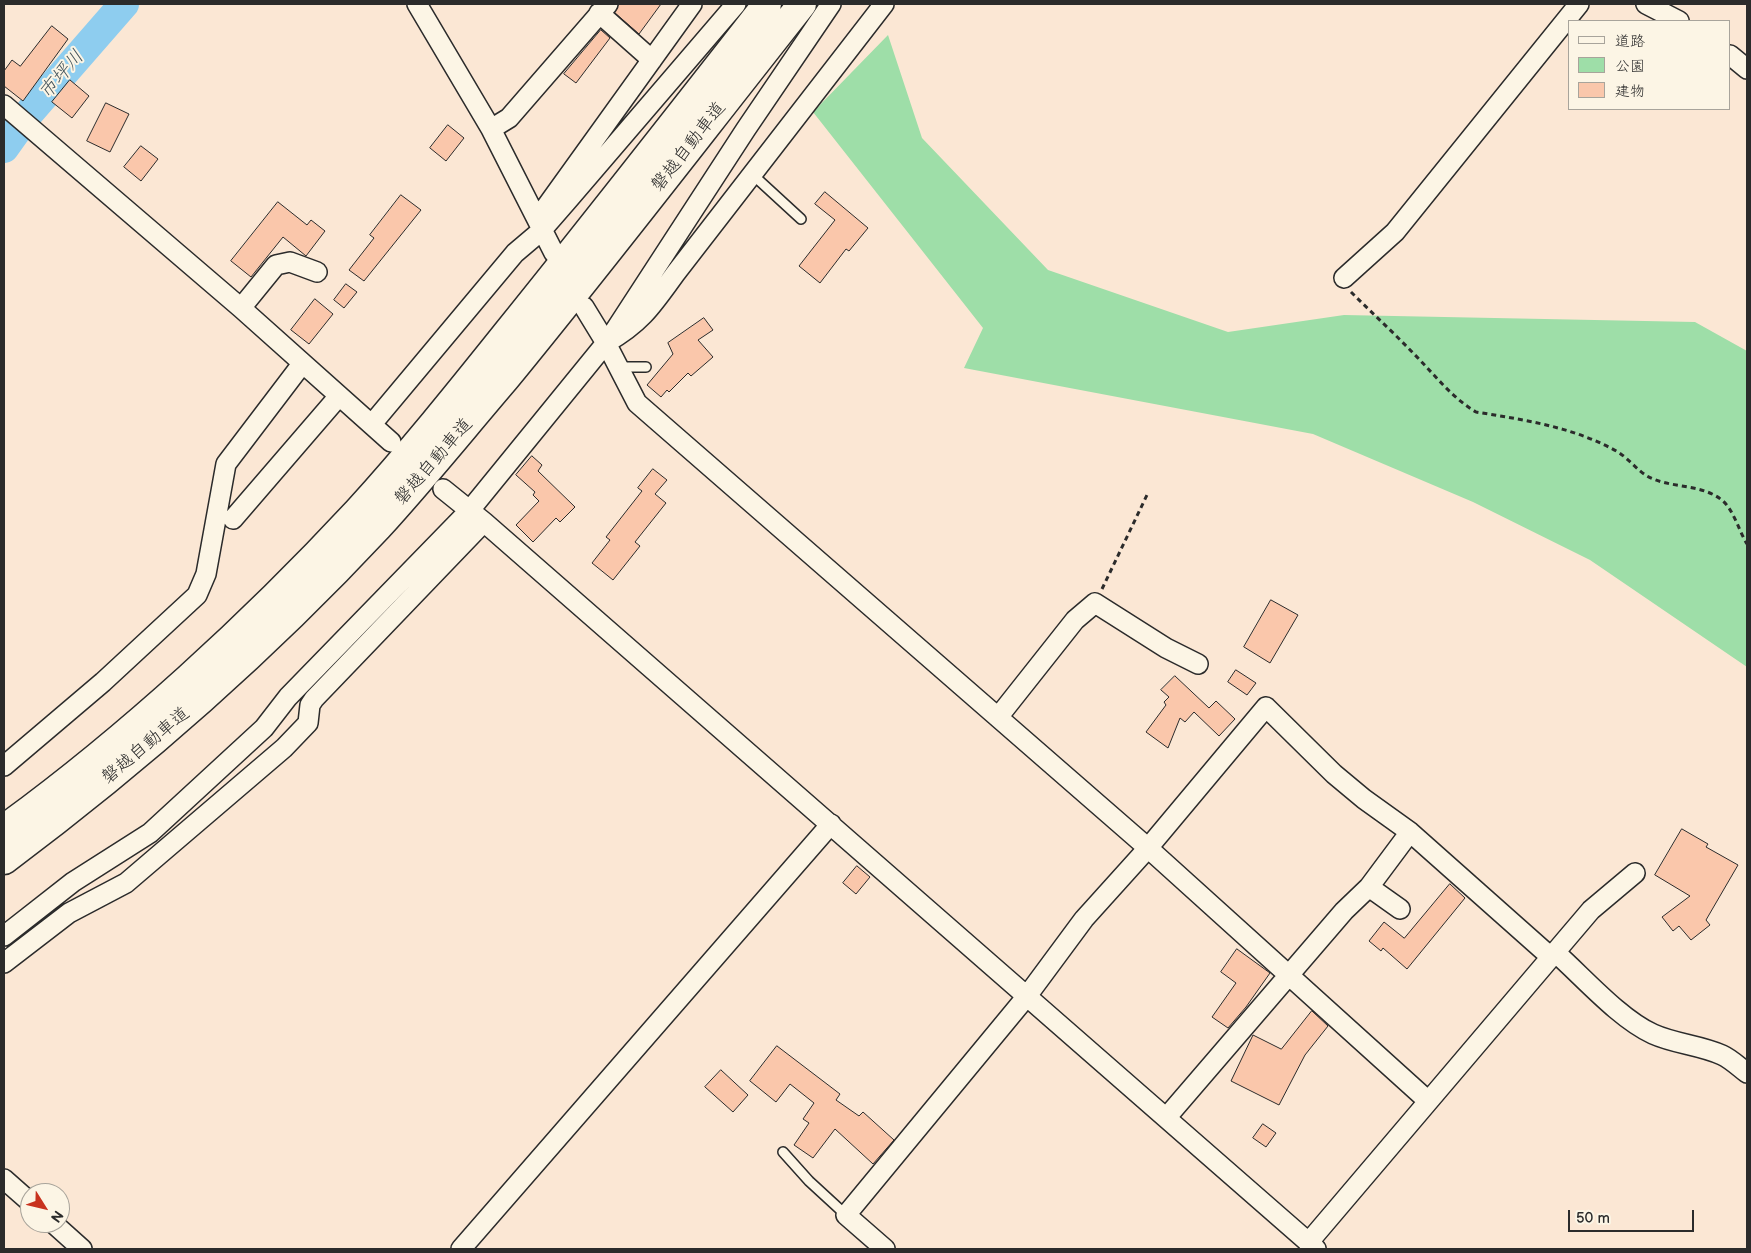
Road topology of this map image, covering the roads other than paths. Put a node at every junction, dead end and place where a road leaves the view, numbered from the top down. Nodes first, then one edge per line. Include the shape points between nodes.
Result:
1 (417, 4) edge
2 (692, 4) edge
3 (736, 4) edge
4 (767, 4) edge
5 (802, 4) edge
6 (832, 4) edge
7 (884, 4) edge
8 (1579, 4) edge
9 (1646, 4) edge
10 (603, 8) edge
11 (1677, 20) edge
12 (1731, 56) edge
13 (652, 60) junction
14 (1747, 69) edge
15 (4, 106) edge
16 (491, 129) junction
17 (752, 174) junction
18 (801, 219) dead end
19 (541, 231) junction
20 (554, 254) dead end
21 (317, 272) dead end
22 (1344, 278) road end
23 (584, 307) dead end
24 (241, 308) junction
25 (606, 344) junction
26 (302, 364) junction
27 (646, 366) dead end
28 (619, 367) junction
29 (339, 396) junction
30 (372, 424) junction
31 (391, 442) dead end
32 (444, 489) dead end
33 (477, 516) junction
34 (233, 519) dead end
35 (1198, 664) dead end
36 (999, 716) junction
37 (4, 766) edge
38 (831, 824) junction
39 (4, 829) edge
40 (1410, 832) junction
41 (1148, 848) junction
42 (4, 860) edge
43 (1636, 873) dead end
44 (1369, 887) junction
45 (1400, 909) dead end
46 (4, 936) edge
47 (1556, 953) junction
48 (4, 963) edge
49 (1289, 975) junction
50 (1027, 996) junction
51 (1747, 1072) edge
52 (1427, 1100) junction
53 (1166, 1118) junction
54 (783, 1152) dead end
55 (4, 1180) edge
56 (20, 1194) edge
57 (846, 1215) junction
58 (64, 1233) edge
59 (1312, 1246) edge
60 (82, 1249) edge
61 (461, 1249) edge
62 (885, 1249) edge

1 - 16 street
2 - 13 street
3 - 19 street
4 - 39 highway, 磐越自動車道 via 450,404 358,511 187,679 100,754
5 - 42 highway, 磐越自動車道 via 556,316 378,526 204,697 114,774
6 - 25 street
7 - 17 street
8 - 22 street via 1395,232
9 - 11 street
10 - 13 street
10 - 16 street via 508,118
12 - 14 street
13 - 19 street via 546,208 541,217
15 - 24 street
16 - 19 street
17 - 18 lane
17 - 25 street via 646,314 630,330
19 - 20 street
19 - 30 street via 514,253
21 - 24 street via 290,262 276,265
23 - 25 street
24 - 26 street
25 - 28 street
25 - 33 street
26 - 29 street
26 - 37 street via 226,464 206,574 197,595 103,682
27 - 28 lane
28 - 36 street via 637,403
29 - 30 street
29 - 34 street
30 - 31 street
32 - 33 street
33 - 38 street
33 - 46 street via 288,697 264,728 150,833 73,882
33 - 48 street via 314,699 308,723 284,748 126,883 69,913
35 - 36 street via 1166,648 1095,603 1075,620
36 - 41 street
38 - 50 street
38 - 61 street
40 - 41 street via 1334,774 1266,707
40 - 44 street
40 - 47 street via 1544,951 1551,955
41 - 49 street
41 - 50 street via 1084,919
43 - 47 street via 1591,910
44 - 45 street
44 - 49 street
47 - 51 street via 1634,1023 1676,1043 1724,1056
47 - 52 street
49 - 52 street
49 - 53 street
50 - 53 street
50 - 57 street
52 - 59 street
53 - 59 street
54 - 57 lane
55 - 56 street
57 - 62 street
58 - 60 street

